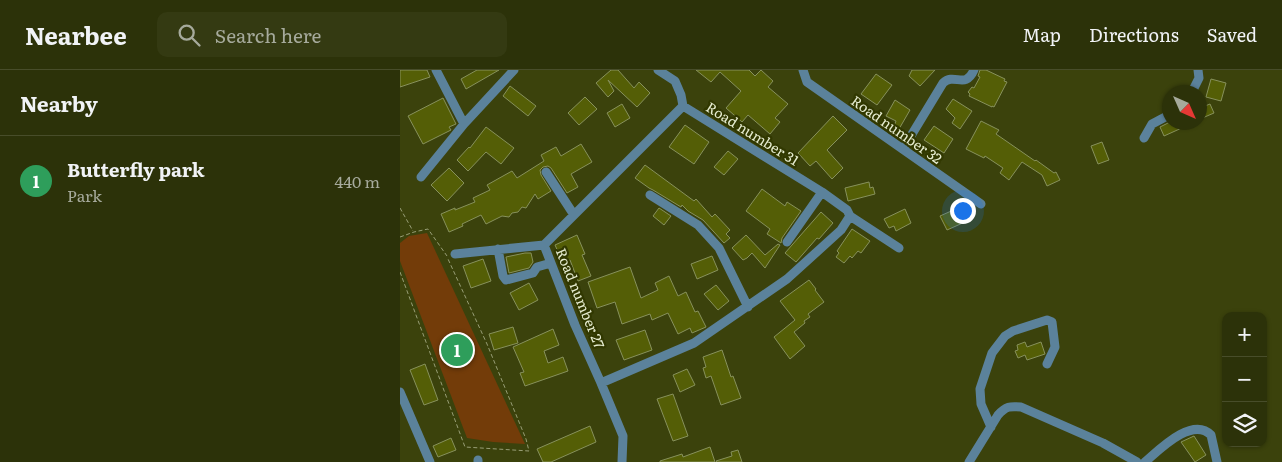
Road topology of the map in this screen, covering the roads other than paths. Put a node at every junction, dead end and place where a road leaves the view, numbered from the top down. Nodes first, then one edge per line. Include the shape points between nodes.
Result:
1 (436, 70) edge
2 (514, 70) edge
3 (658, 70) edge
4 (803, 70) edge
5 (974, 70) edge
6 (1198, 70) edge
7 (1196, 85) edge
8 (683, 106) junction
9 (1162, 119) edge
10 (464, 124) junction
11 (1144, 138) dead end
12 (903, 149) junction
13 (546, 172) dead end
14 (421, 177) dead end
15 (822, 192) junction
16 (650, 195) dead end
17 (981, 204) dead end
18 (849, 213) junction
19 (574, 215) junction
20 (787, 242) dead end
21 (544, 245) junction
22 (899, 248) dead end
23 (498, 249) junction
24 (455, 254) dead end
25 (551, 263) junction
26 (748, 307) junction
27 (1047, 364) dead end
28 (601, 383) junction
29 (400, 392) edge
30 (991, 427) junction
31 (430, 462) edge
32 (622, 462) edge
33 (969, 462) edge
34 (1137, 462) edge
35 (1145, 462) edge
36 (1217, 462) edge

1 - 10 street
2 - 10 street
3 - 8 street via 675,81
4 - 12 street, Road number 32 via 807,82
5 - 12 street via 966,80 948,79 943,83
6 - 7 street
8 - 15 street, Road number 31
8 - 19 street, Road number 27
9 - 11 street via 1152,124
10 - 14 street
12 - 17 street, Road number 32
13 - 19 street
15 - 18 street, Road number 31
15 - 20 street
16 - 26 street via 698,225 719,248
18 - 22 street, Road number 31
18 - 26 street via 841,230 787,279
19 - 21 street, Road number 27
21 - 23 street
21 - 25 street, Road number 27
23 - 24 street
23 - 25 street via 506,280 533,273 537,267
25 - 28 street, Road number 27
26 - 28 street via 694,343
27 - 30 street via 1056,347 1052,322 1047,320 1005,336 992,352 980,389 981,404
28 - 32 street, Road number 27 via 623,436
29 - 31 street
30 - 33 street
30 - 34 street via 1003,409 1021,407
35 - 36 street via 1184,432 1204,430 1211,435

